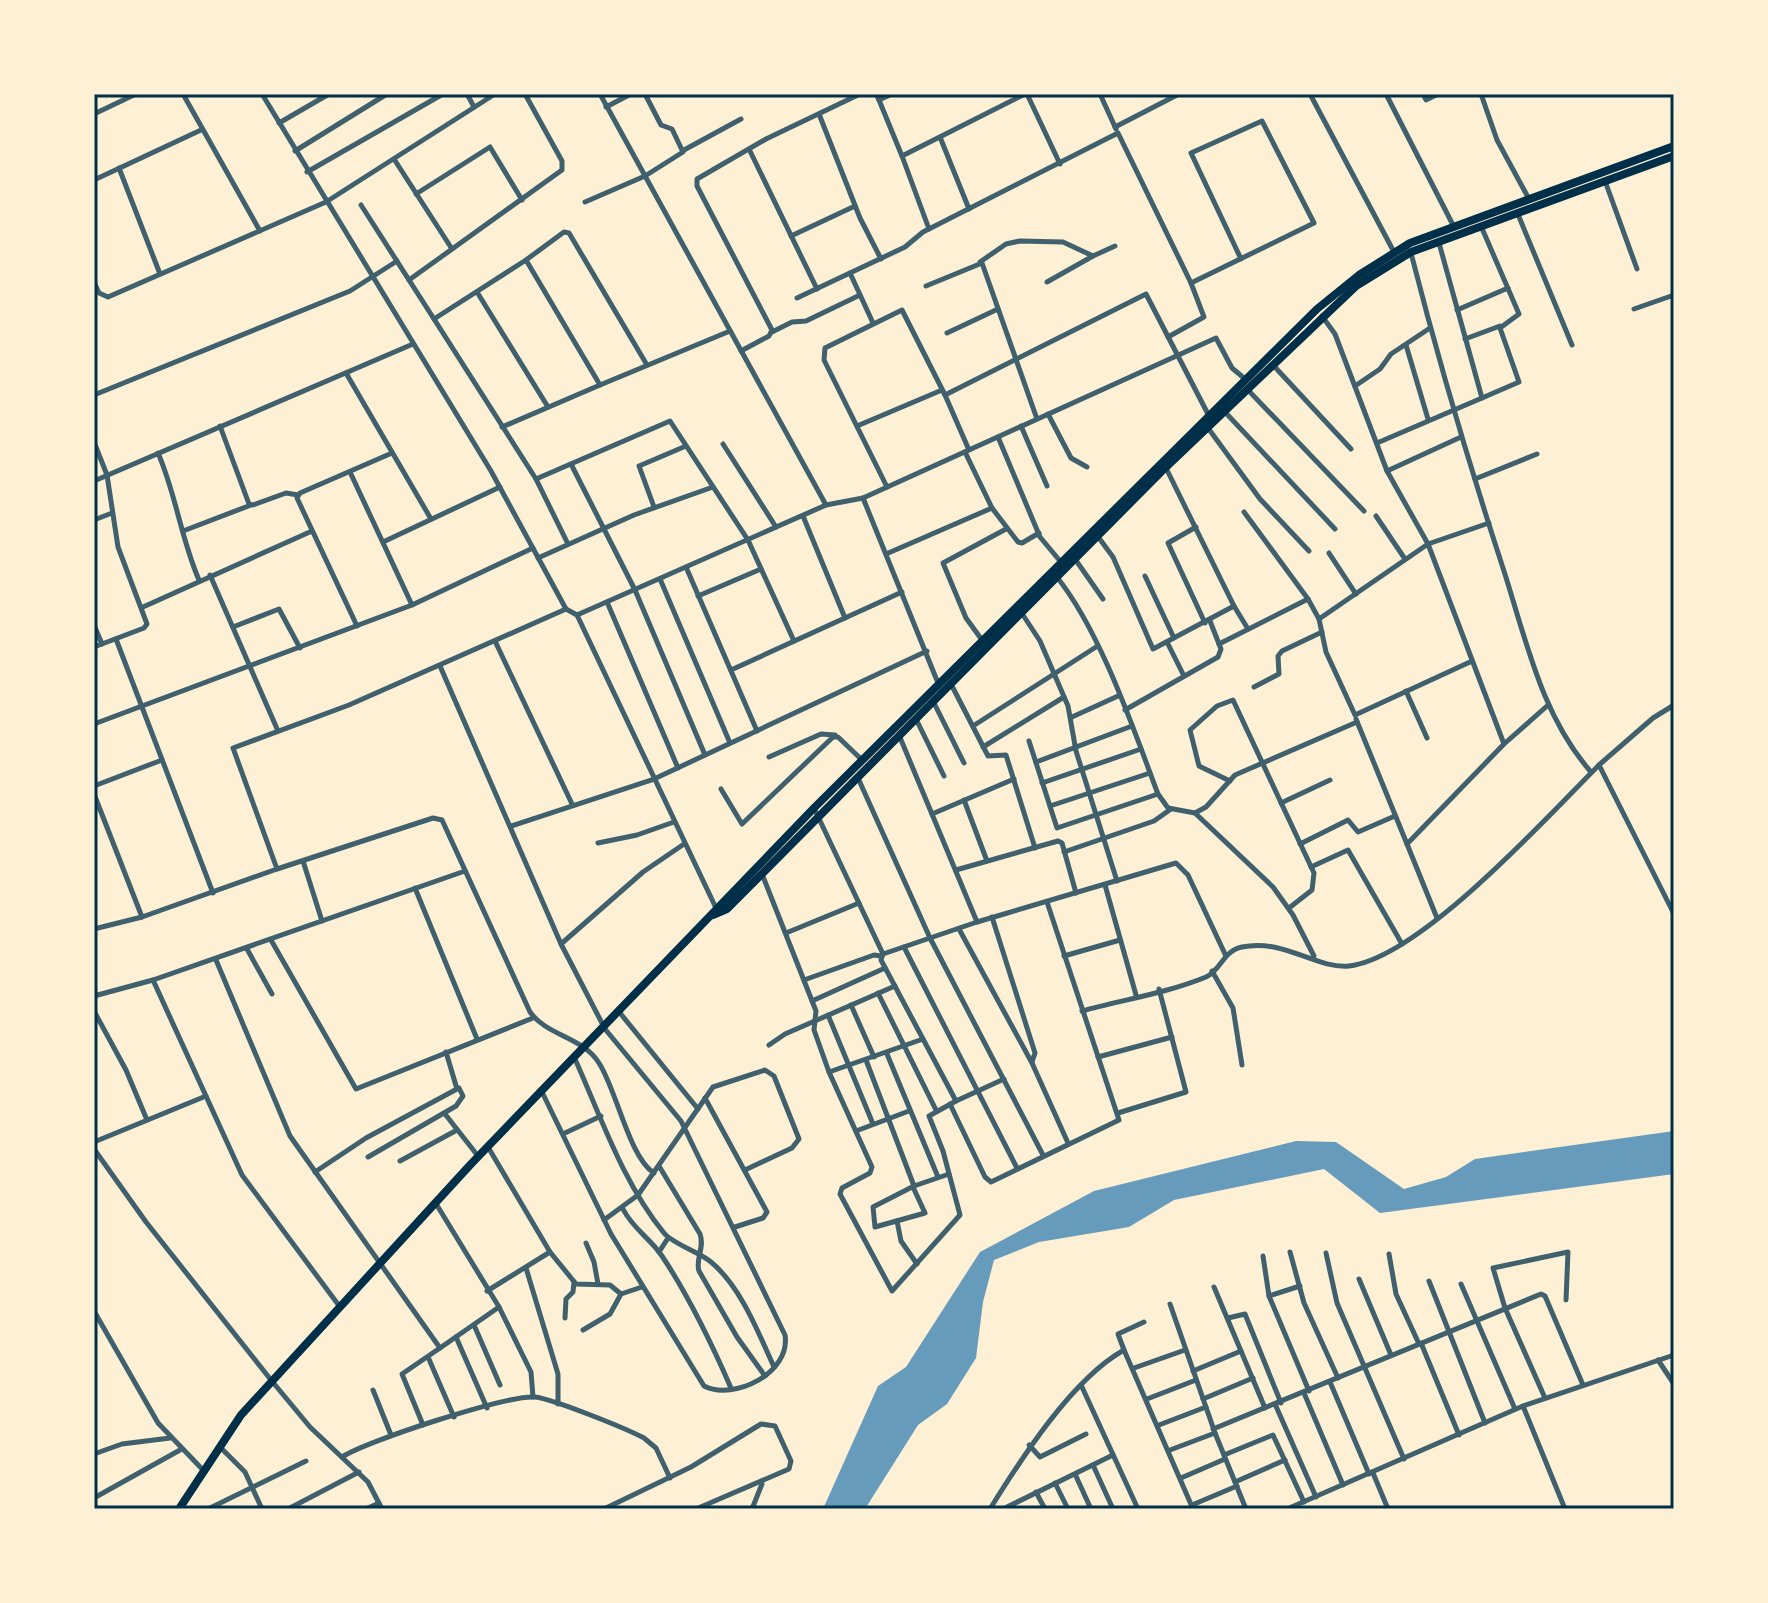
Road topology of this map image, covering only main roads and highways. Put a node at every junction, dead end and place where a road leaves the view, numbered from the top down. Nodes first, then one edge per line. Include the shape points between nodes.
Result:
1 (1674, 146) edge
2 (1674, 156) edge
3 (1319, 313) junction
4 (1209, 421) junction
5 (1096, 533) junction
6 (1054, 574) junction
7 (898, 731) junction
8 (759, 870) junction
9 (180, 1509) edge

1 - 3 highway via 1453,225 1359,275
2 - 3 highway via 1411,252
3 - 4 highway
3 - 4 highway via 1244,378
4 - 5 highway
5 - 6 highway
5 - 6 highway via 1060,561
6 - 7 highway via 982,640
6 - 7 highway via 951,684
7 - 8 highway via 858,778
7 - 8 highway via 862,760
8 - 9 highway via 478,1156 271,1380

